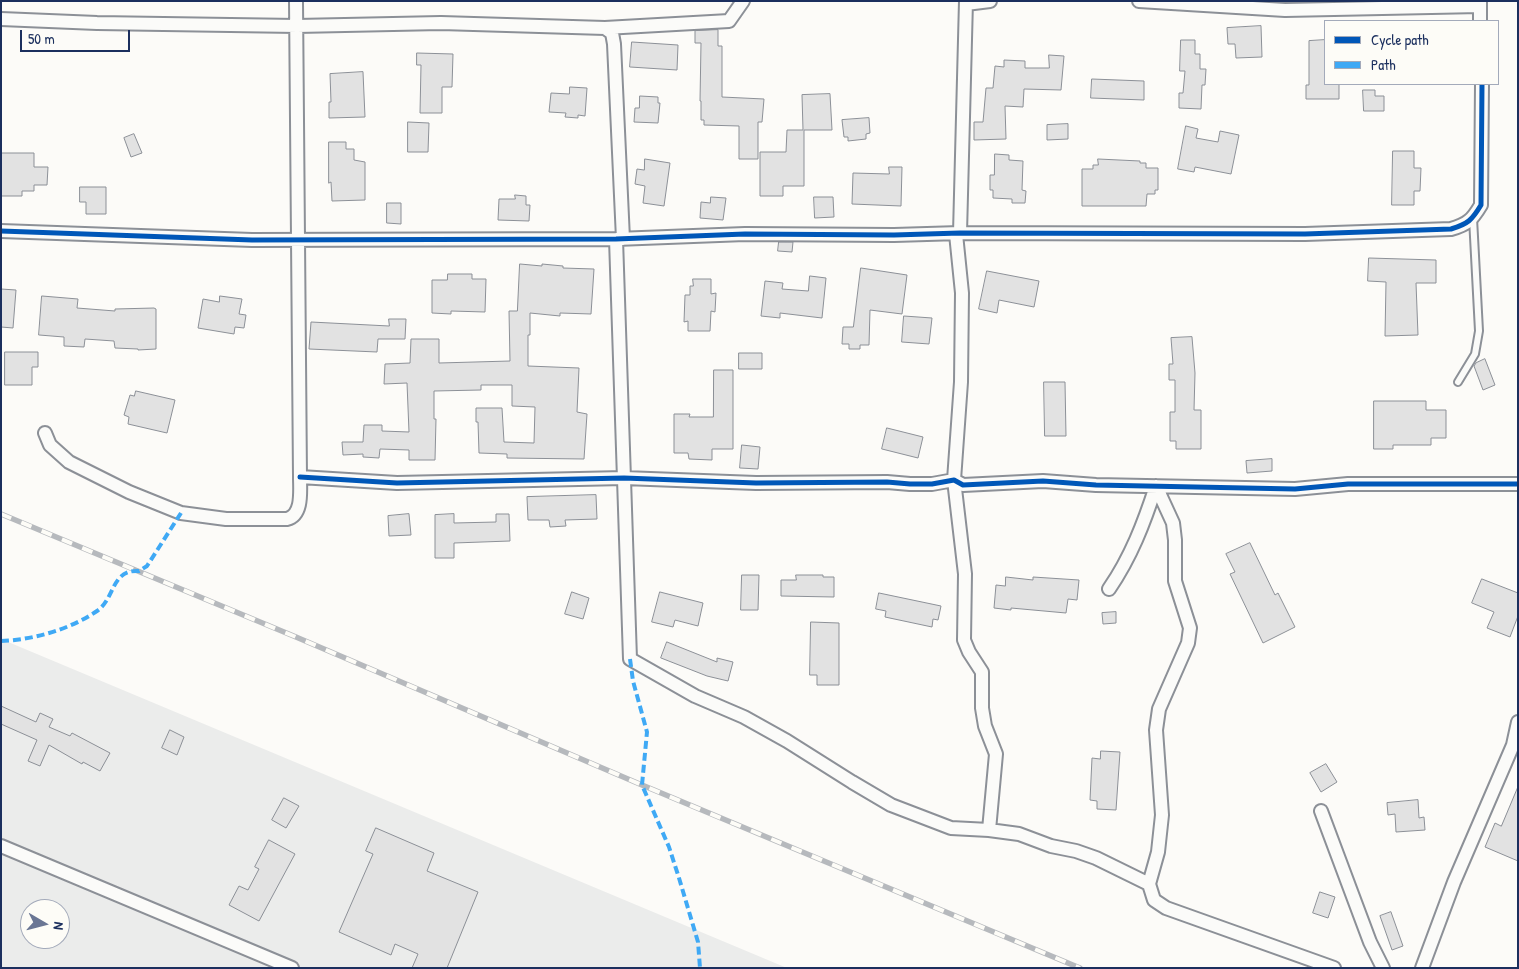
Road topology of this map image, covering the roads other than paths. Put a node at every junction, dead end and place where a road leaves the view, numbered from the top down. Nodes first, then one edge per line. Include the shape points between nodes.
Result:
1 (296, 1) edge
2 (743, 1) edge
3 (990, 1) edge
4 (1139, 1) edge
5 (966, 2) edge
6 (1480, 3) edge
7 (1, 19) edge
8 (1480, 20) edge
9 (297, 26) junction
10 (605, 28) junction
11 (1482, 85) edge
12 (1473, 218) junction
13 (1, 231) edge
14 (958, 233) junction
15 (620, 239) junction
16 (299, 240) junction
17 (1458, 382) dead end
18 (45, 433) dead end
19 (300, 477) junction
20 (624, 478) junction
21 (954, 480) junction
22 (1518, 484) edge
23 (1156, 486) junction
24 (1109, 589) dead end
25 (1518, 722) edge
26 (1321, 811) dead end
27 (988, 830) junction
28 (1, 846) edge
29 (1149, 884) junction
30 (292, 968) edge
31 (1334, 968) edge
32 (1383, 968) edge
33 (1422, 968) edge

1 - 9 street
2 - 10 street via 729,21
3 - 5 street
4 - 6 street via 1284,10
5 - 14 street
6 - 8 street
7 - 9 street via 97,24
9 - 10 street via 441,23
9 - 16 street
10 - 15 street via 612,33 614,44
11 - 12 street via 1481,205
12 - 14 street via 1463,226 1451,229 1305,234
12 - 17 lane via 1479,331 1475,354
13 - 16 street
14 - 15 street via 745,234
14 - 21 street via 962,293 961,382
15 - 16 street
15 - 20 street
16 - 19 street
18 - 19 street via 50,445 68,462 181,514 287,520 292,518 298,507
19 - 20 street via 397,483
20 - 21 street via 910,484
20 - 27 street via 630,659 695,696 778,736 891,805 951,828
21 - 23 street via 962,484 1043,481
21 - 27 street via 965,574 964,640 982,672 985,726 996,754
22 - 23 street via 1348,484 1295,489
23 - 24 street via 1142,529 1124,568
23 - 29 street via 1173,523 1175,580 1190,628 1188,643 1159,709 1156,730 1162,815 1158,852
25 - 33 street via 1513,745 1454,882
26 - 32 street via 1370,942
27 - 29 street via 1019,834 1076,851
28 - 30 street
29 - 31 street via 1154,900 1166,908

